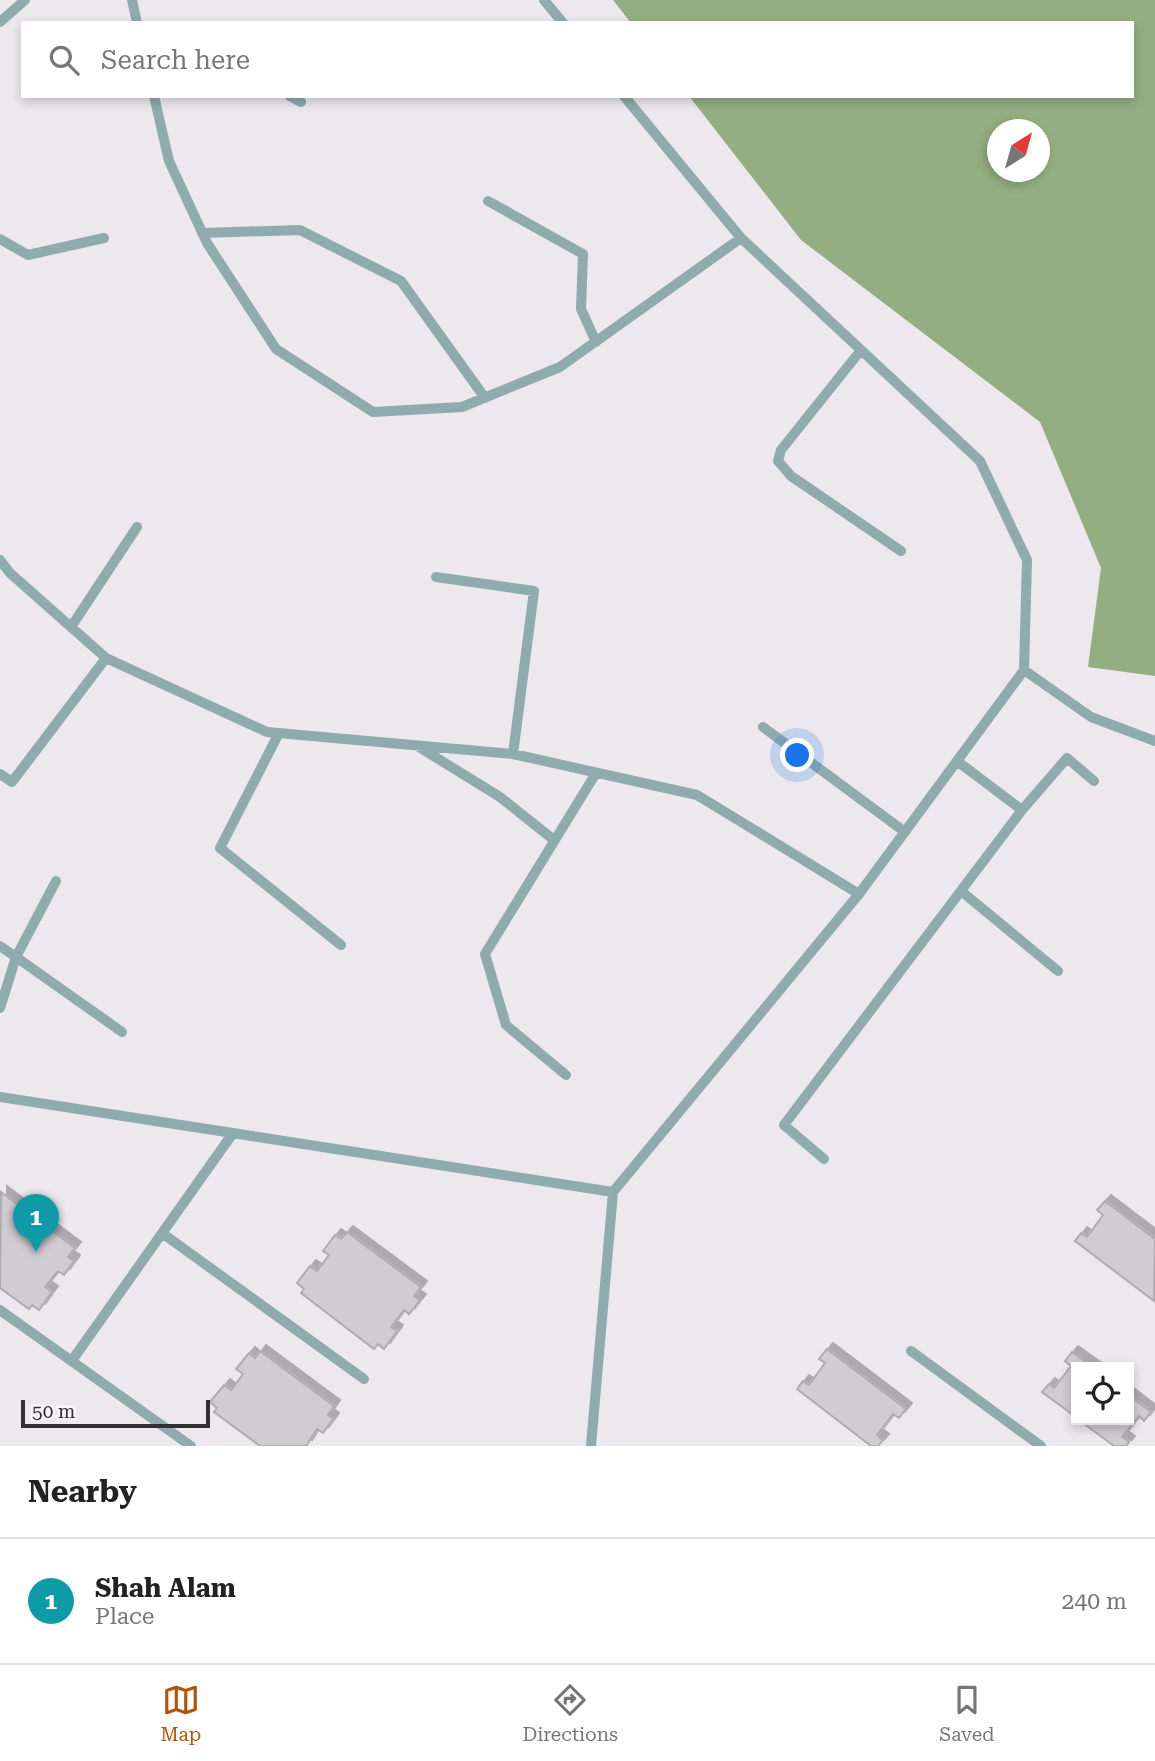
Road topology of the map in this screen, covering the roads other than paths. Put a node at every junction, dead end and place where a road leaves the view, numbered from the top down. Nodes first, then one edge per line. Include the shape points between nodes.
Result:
1 (25, 0) edge
2 (132, 0) edge
3 (544, 0) edge
4 (140, 21) edge
5 (561, 21) edge
6 (0, 22) edge
7 (154, 98) edge
8 (294, 98) edge
9 (626, 98) edge
10 (301, 102) dead end
11 (488, 201) dead end
12 (202, 233) junction
13 (104, 238) dead end
14 (741, 238) junction
15 (0, 239) edge
16 (596, 342) junction
17 (861, 350) junction
18 (485, 398) junction
19 (137, 527) dead end
20 (901, 551) dead end
21 (0, 560) edge
22 (436, 577) dead end
23 (71, 627) junction
24 (106, 658) junction
25 (1024, 670) junction
26 (763, 727) dead end
27 (279, 733) junction
28 (1155, 741) edge
29 (417, 745) junction
30 (513, 754) junction
31 (957, 761) junction
32 (596, 773) junction
33 (0, 774) edge
34 (1094, 781) dead end
35 (1022, 810) junction
36 (905, 832) junction
37 (554, 840) junction
38 (56, 881) dead end
39 (961, 891) junction
40 (859, 894) junction
41 (341, 945) dead end
42 (0, 946) edge
43 (16, 957) junction
44 (1058, 971) dead end
45 (0, 1008) edge
46 (122, 1032) dead end
47 (566, 1074) dead end
48 (0, 1097) edge
49 (233, 1133) junction
50 (824, 1159) dead end
51 (613, 1192) junction
52 (162, 1233) junction
53 (0, 1310) edge
54 (911, 1352) dead end
55 (73, 1359) junction
56 (364, 1379) dead end
57 (191, 1446) edge
58 (591, 1446) edge
59 (1041, 1446) edge

1 - 6 lane
2 - 4 lane
3 - 5 lane
7 - 12 lane via 169,161
8 - 10 lane
9 - 14 lane
11 - 16 lane via 583,254 580,309
12 - 18 lane via 300,230 401,281
12 - 18 lane via 276,349 373,412 463,407
13 - 15 lane via 28,255
14 - 16 lane
14 - 17 lane
16 - 18 lane via 560,367
17 - 20 lane via 781,450 778,461 791,476
17 - 25 lane via 980,461 1027,560
19 - 23 lane
21 - 23 lane
22 - 30 lane via 534,590
23 - 24 lane
24 - 27 lane via 267,732
24 - 33 lane via 12,782
25 - 28 lane via 1091,717
25 - 31 lane
26 - 36 lane
27 - 29 lane
27 - 41 lane via 220,848
29 - 30 lane
29 - 37 lane via 500,797
30 - 32 lane
31 - 35 lane
31 - 36 lane
32 - 37 lane
32 - 40 lane via 697,796
34 - 35 lane via 1067,758
35 - 39 lane
36 - 40 lane
37 - 47 lane via 485,954 506,1026
38 - 43 lane
39 - 44 lane
39 - 50 lane via 784,1125
40 - 51 lane
42 - 43 lane
43 - 45 lane
43 - 46 lane
48 - 49 lane
49 - 51 lane
49 - 52 lane
51 - 58 lane
52 - 55 lane
52 - 56 lane
53 - 55 lane
54 - 59 lane
55 - 57 lane

